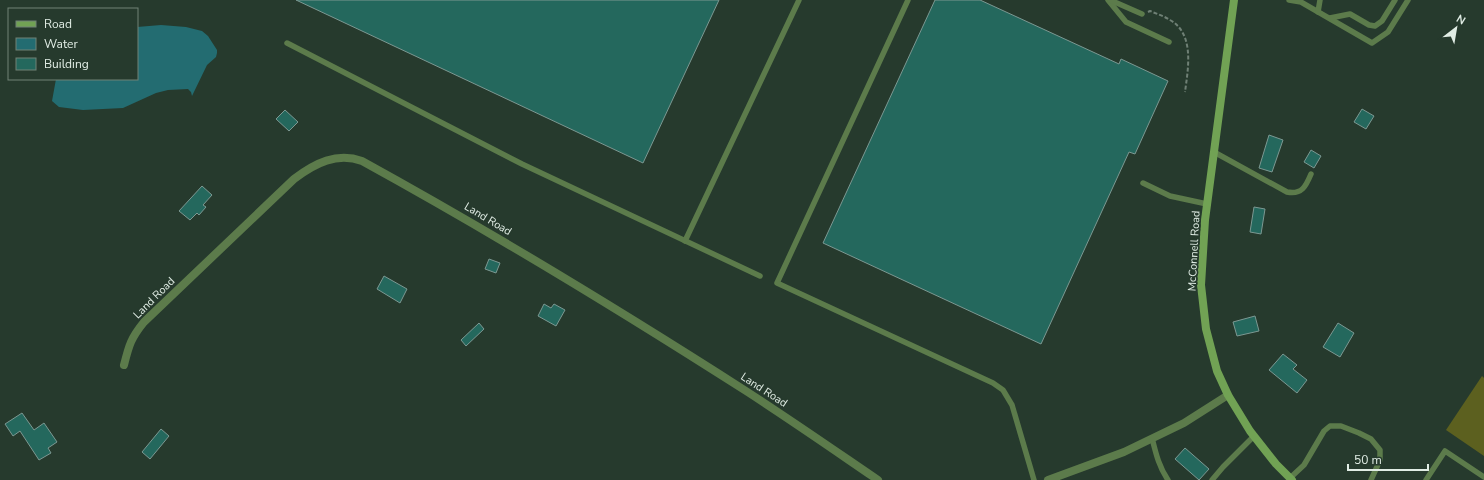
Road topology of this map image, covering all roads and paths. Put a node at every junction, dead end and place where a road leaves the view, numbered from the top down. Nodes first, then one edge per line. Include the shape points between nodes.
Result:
1 (799, 0) edge
2 (908, 0) edge
3 (1109, 0) edge
4 (1234, 0) edge
5 (1289, 0) edge
6 (1320, 0) edge
7 (1395, 0) edge
8 (1408, 0) edge
9 (1318, 12) junction
10 (1142, 14) dead end
11 (1330, 18) junction
12 (1169, 42) dead end
13 (287, 43) dead end
14 (1214, 152) junction
15 (1312, 174) dead end
16 (1143, 183) dead end
17 (1208, 204) junction
18 (685, 241) junction
19 (760, 276) dead end
20 (124, 365) dead end
21 (1228, 395) junction
22 (1254, 436) junction
23 (1152, 438) junction
24 (1484, 477) edge
25 (1291, 479) edge
26 (878, 480) edge
27 (1034, 480) edge
28 (1048, 480) edge
29 (1168, 480) edge
30 (1212, 480) edge
31 (1372, 480) edge
32 (1426, 480) edge

1 - 18 lane
2 - 27 lane via 777,282 993,383 1003,390 1012,405
3 - 10 lane
3 - 12 lane via 1126,22
4 - 14 street, McConnell Road
5 - 9 lane via 1301,2
6 - 9 lane
7 - 11 lane via 1376,26 1369,25 1350,14
8 - 11 lane via 1388,32 1372,43
9 - 11 lane
13 - 18 lane via 522,164
14 - 15 lane via 1295,194 1307,183
14 - 17 street, McConnell Road
16 - 17 lane via 1170,196
17 - 21 street, McConnell Road via 1201,285 1206,329 1217,371
18 - 19 lane
20 - 26 street, Land Road via 129,345 144,322 294,179 320,162 339,157 353,158 451,210 567,279 747,392
21 - 22 street, McConnell Road
21 - 23 street via 1184,423
22 - 25 street, McConnell Road
22 - 30 lane
23 - 28 street via 1124,452
23 - 29 lane via 1156,457
24 - 32 lane via 1445,451
25 - 31 lane via 1304,465 1324,431 1330,426 1341,426 1371,439 1380,450 1380,460

